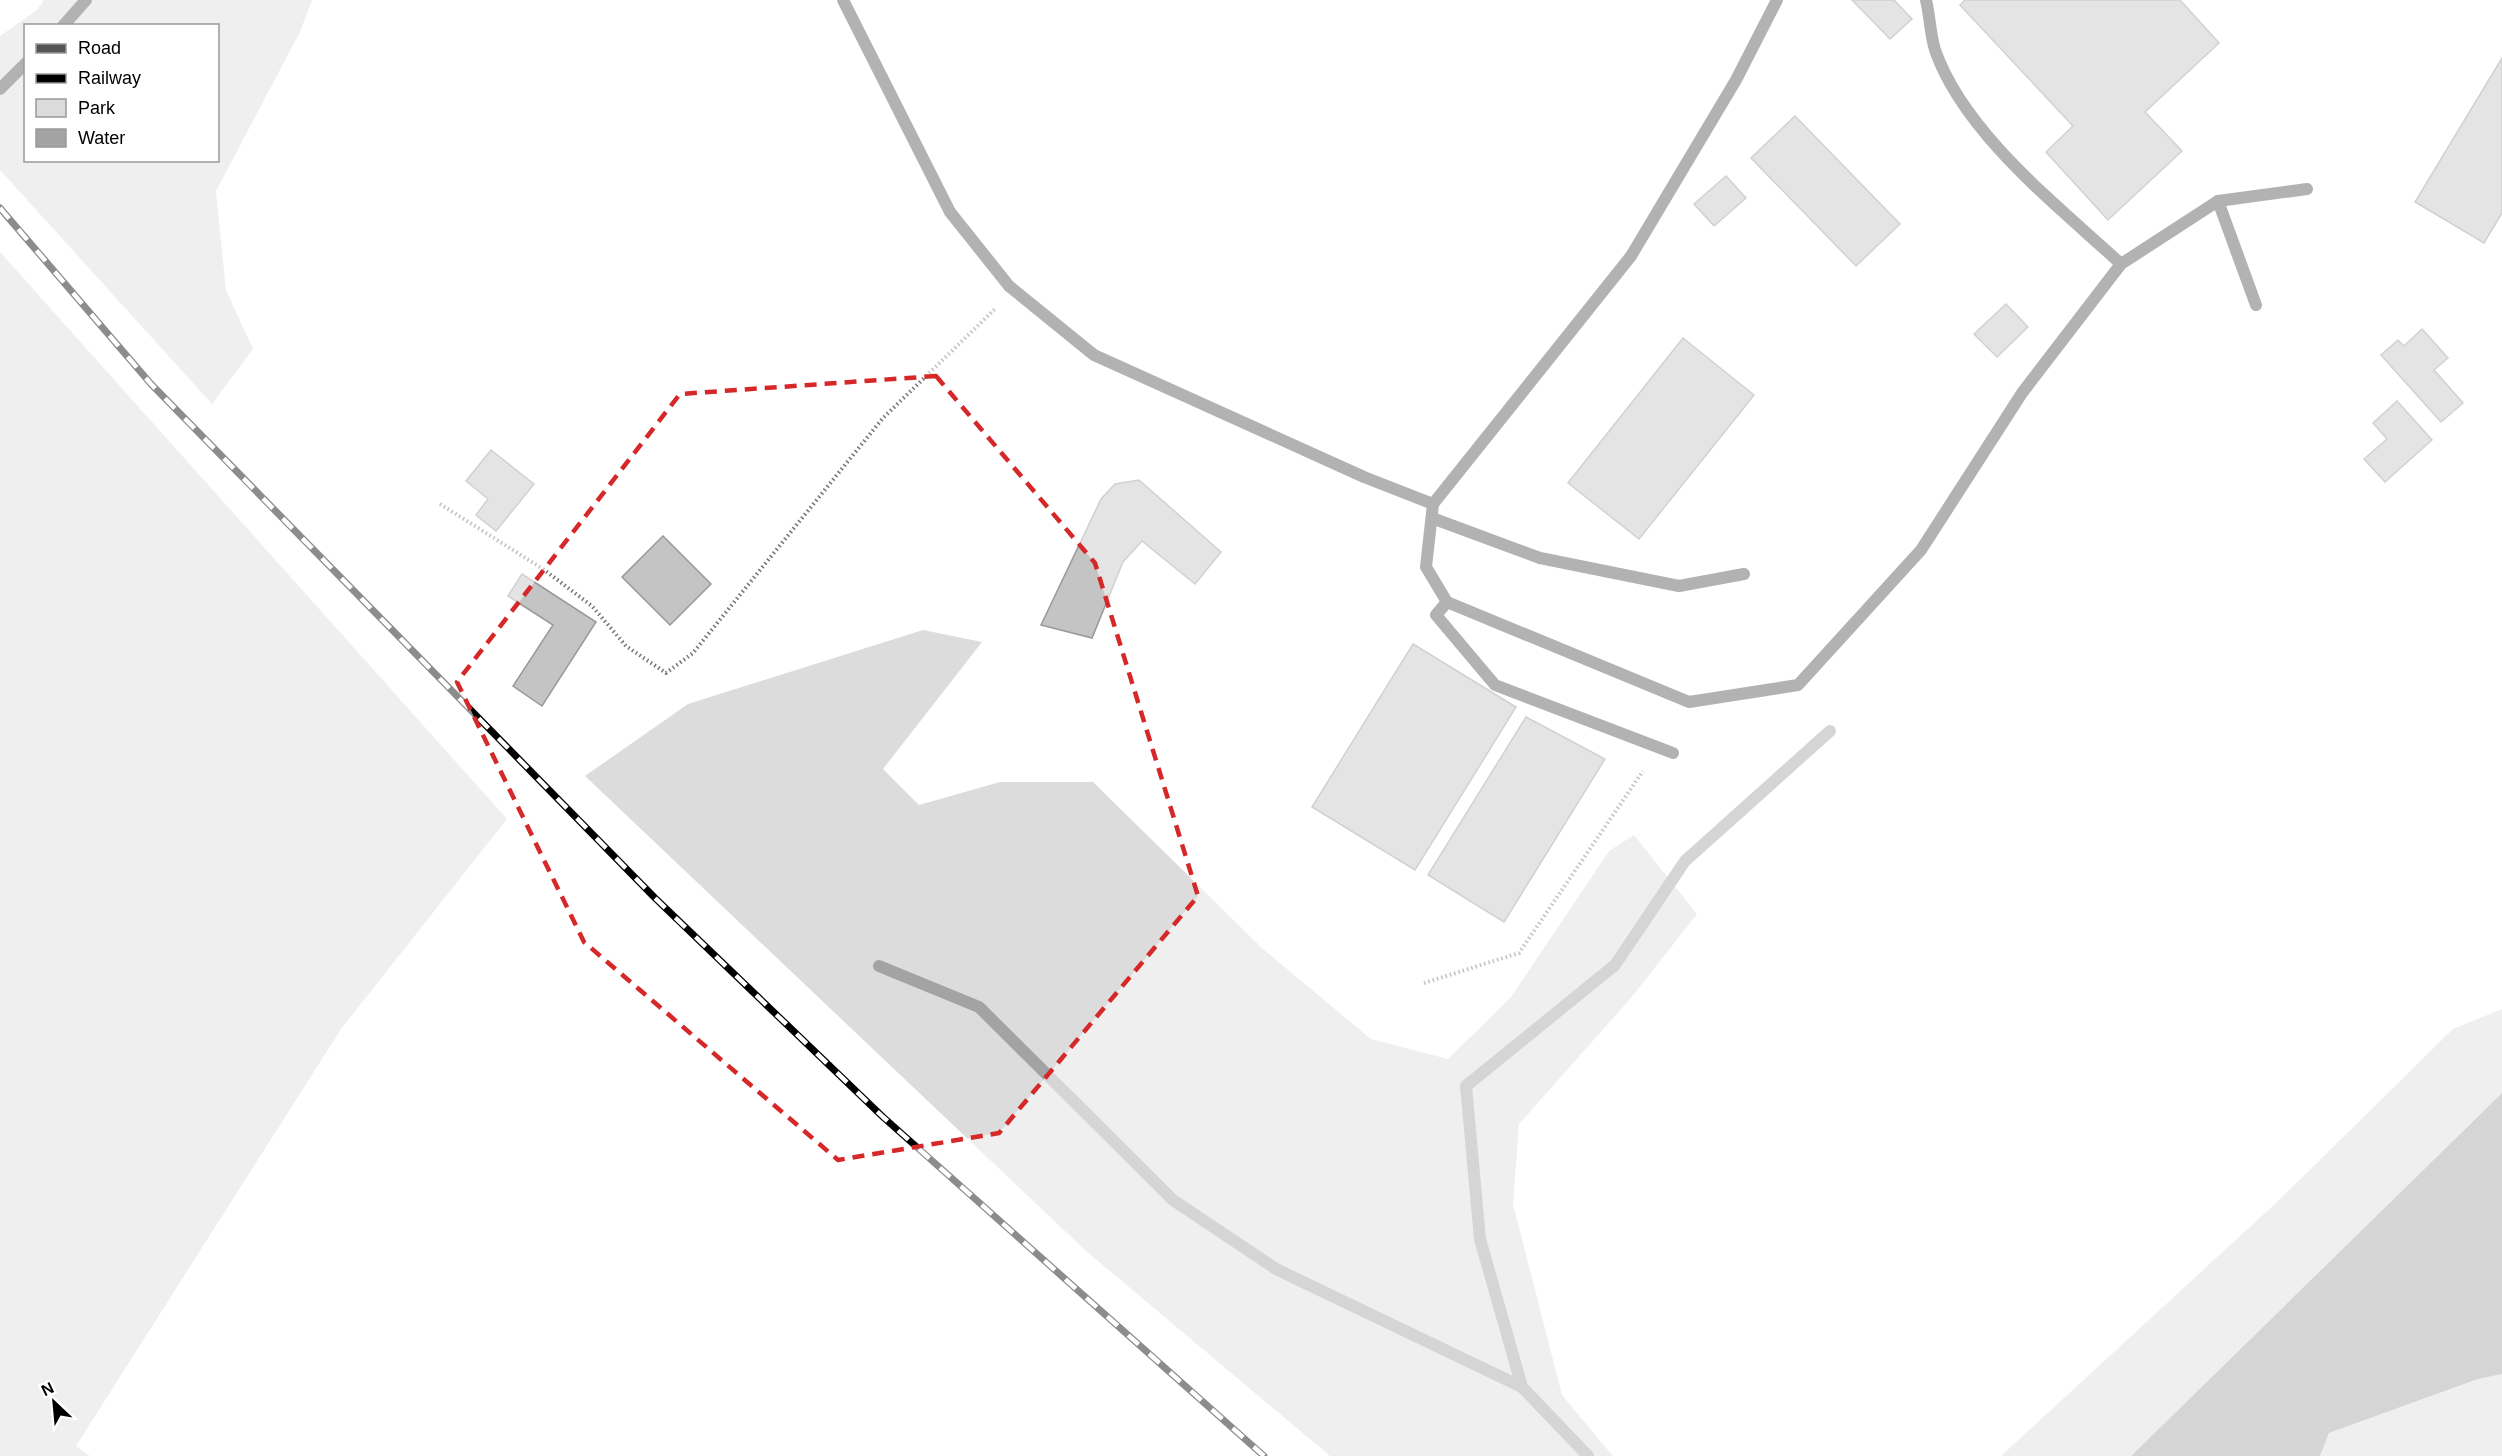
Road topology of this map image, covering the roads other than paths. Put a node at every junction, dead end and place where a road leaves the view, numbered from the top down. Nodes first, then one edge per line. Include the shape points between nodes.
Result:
1 (86, 0) edge
2 (843, 0) edge
3 (1778, 0) edge
4 (1926, 0) edge
5 (65, 24) edge
6 (24, 65) edge
7 (0, 89) edge
8 (2307, 189) dead end
9 (2218, 201) junction
10 (2121, 264) junction
11 (2256, 305) dead end
12 (1433, 504) junction
13 (1432, 518) junction
14 (1744, 574) dead end
15 (1447, 602) junction
16 (1673, 753) road end

1 - 5 street
2 - 12 street via 950,212 1009,286 1094,355 1364,477
3 - 12 street via 1736,80 1631,256
4 - 10 street via 1935,48 1964,105 2002,153
6 - 7 street
8 - 9 street
9 - 10 street
9 - 11 street
10 - 15 street via 2022,393 1921,550 1798,685 1689,702
12 - 13 street
13 - 14 street via 1540,558 1679,586
13 - 15 street via 1426,567
15 - 16 street via 1436,615 1495,685

